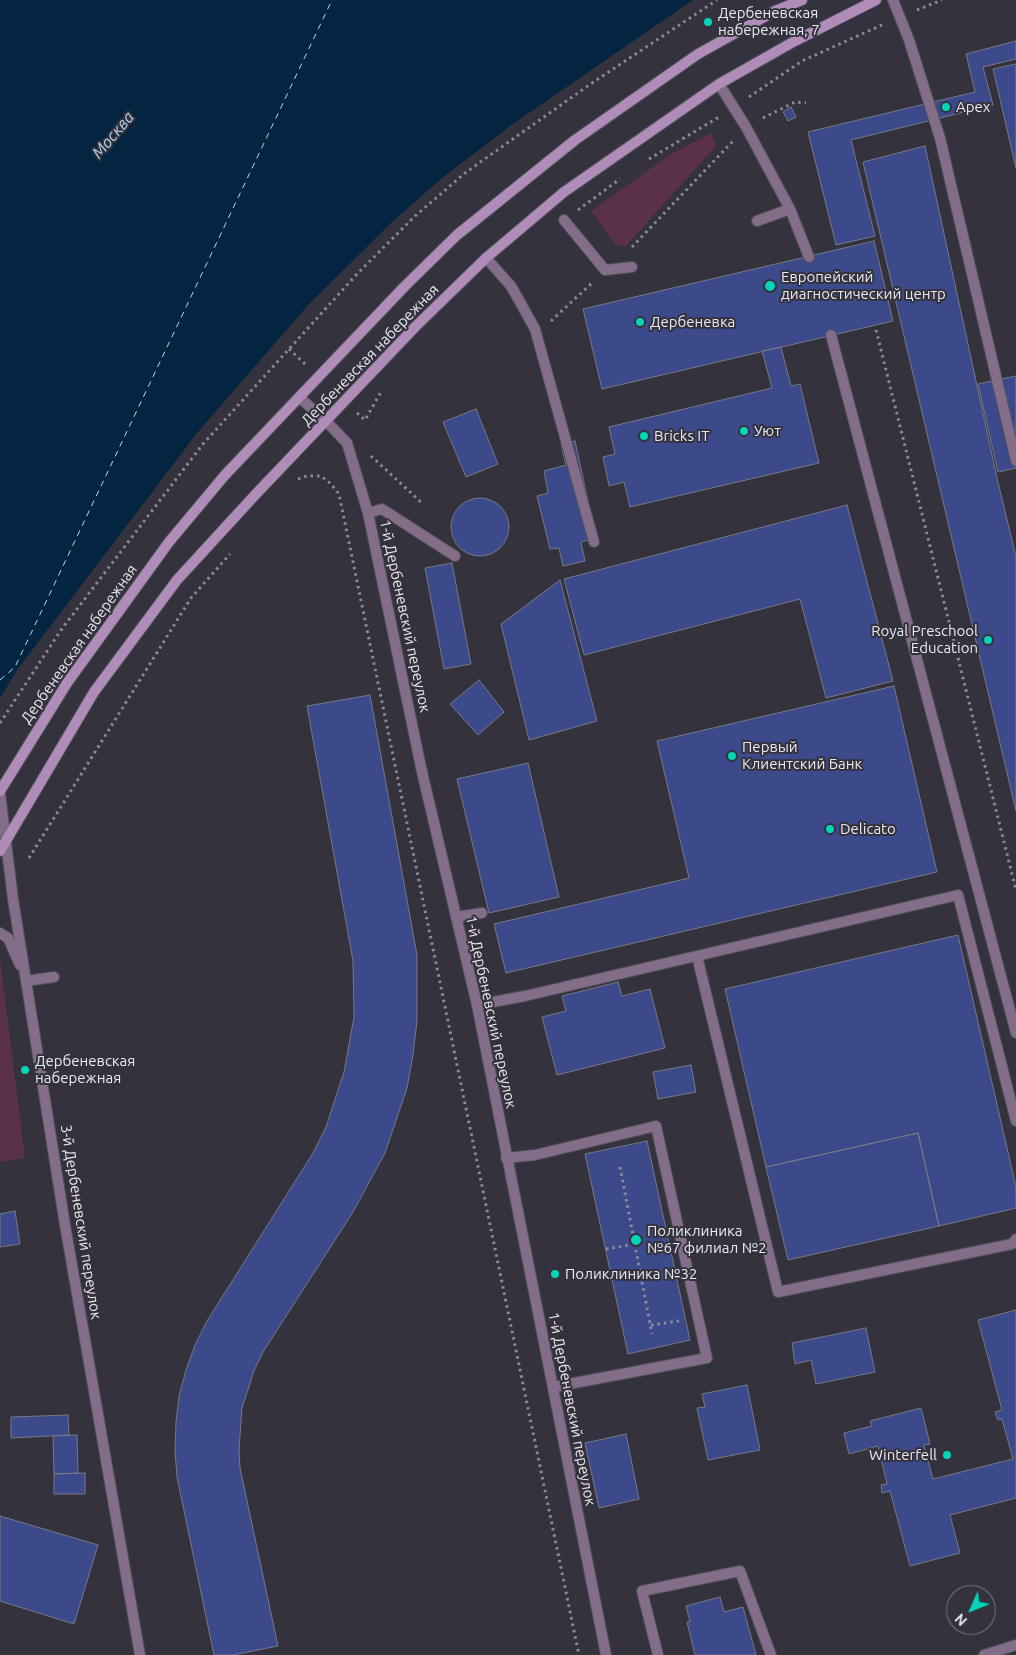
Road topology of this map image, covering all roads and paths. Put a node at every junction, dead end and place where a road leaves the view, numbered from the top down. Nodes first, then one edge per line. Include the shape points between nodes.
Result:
1 (717, 0) edge
2 (802, 0) edge
3 (876, 0) edge
4 (893, 0) edge
5 (942, 0) edge
6 (900, 16) junction
7 (719, 84) junction
8 (806, 104) dead end
9 (734, 108) junction
10 (746, 127) junction
11 (641, 163) dead end
12 (626, 175) dead end
13 (790, 209) junction
14 (564, 220) joint
15 (757, 221) dead end
16 (809, 257) dead end
17 (486, 258) junction
18 (632, 267) dead end
19 (605, 270) junction
20 (535, 329) junction
21 (876, 330) dead end
22 (831, 335) dead end
23 (383, 389) dead end
24 (298, 397) junction
25 (365, 420) dead end
26 (326, 421) junction
27 (369, 454) dead end
28 (1016, 461) edge
29 (295, 481) dead end
30 (423, 504) dead end
31 (368, 513) junction
32 (594, 542) dead end
33 (230, 554) dead end
34 (455, 556) dead end
35 (0, 723) edge
36 (0, 792) edge
37 (7, 838) junction
38 (0, 851) edge
39 (29, 865) dead end
40 (1016, 890) edge
41 (482, 913) dead end
42 (456, 917) junction
43 (0, 933) edge
44 (697, 956) junction
45 (54, 977) dead end
46 (26, 981) junction
47 (476, 1005) junction
48 (1016, 1033) edge
49 (1016, 1121) edge
50 (506, 1158) junction
51 (620, 1167) dead end
52 (1016, 1239) edge
53 (635, 1244) junction
54 (606, 1249) dead end
55 (679, 1321) dead end
56 (651, 1325) junction
57 (652, 1334) dead end
58 (553, 1387) junction
59 (1016, 1645) edge
60 (140, 1655) edge
61 (579, 1655) edge
62 (606, 1655) edge
63 (658, 1655) edge
64 (771, 1655) edge
65 (984, 1655) edge

1 - 35 path via 589,84 464,173 357,274 203,444 61,630
2 - 24 main road, Дербеневская набережная via 775,11 698,54 575,140 457,235
3 - 7 main road, Дербеневская набережная
4 - 6 street
5 - 6 path
6 - 9 path via 802,61
6 - 28 street via 940,138
7 - 9 street
7 - 17 main road, Дербеневская набережная via 564,192
8 - 10 path via 795,102
9 - 10 street
9 - 11 path
10 - 13 street
10 - 19 path via 629,250
12 - 14 path
13 - 15 street
13 - 16 street
14 - 19 street
17 - 20 street via 511,286
17 - 26 main road, Дербеневская набережная
18 - 19 street
19 - 20 path via 547,324
20 - 32 street
21 - 40 path
22 - 48 street
23 - 25 path
24 - 26 street, 1-й Дербеневский переулок
24 - 36 main road, Дербеневская набережная via 168,542 67,683
26 - 31 street, 1-й Дербеневский переулок via 347,444
26 - 37 main road, Дербеневская набережная via 177,580 94,692
27 - 30 path
29 - 61 path via 307,476 321,476 339,494
31 - 34 street via 382,509
31 - 42 street, 1-й Дербеневский переулок
33 - 39 path via 191,598 29,857
36 - 37 street, 3-й Дербеневский переулок
37 - 38 main road, Дербеневская набережная
37 - 46 street, 3-й Дербеневский переулок
41 - 42 street
42 - 47 street, 1-й Дербеневский переулок
43 - 46 street via 8,938
44 - 47 street
44 - 49 street via 958,895
44 - 52 street via 778,1292 1012,1244
45 - 46 street
46 - 60 street, 3-й Дербеневский переулок
47 - 50 street, 1-й Дербеневский переулок
50 - 58 street, 1-й Дербеневский переулок
50 - 58 street via 656,1126 707,1358
51 - 53 path
53 - 54 path
53 - 56 path
55 - 56 path
56 - 57 path
58 - 62 street, 1-й Дербеневский переулок
59 - 65 street
63 - 64 street via 642,1591 740,1571

